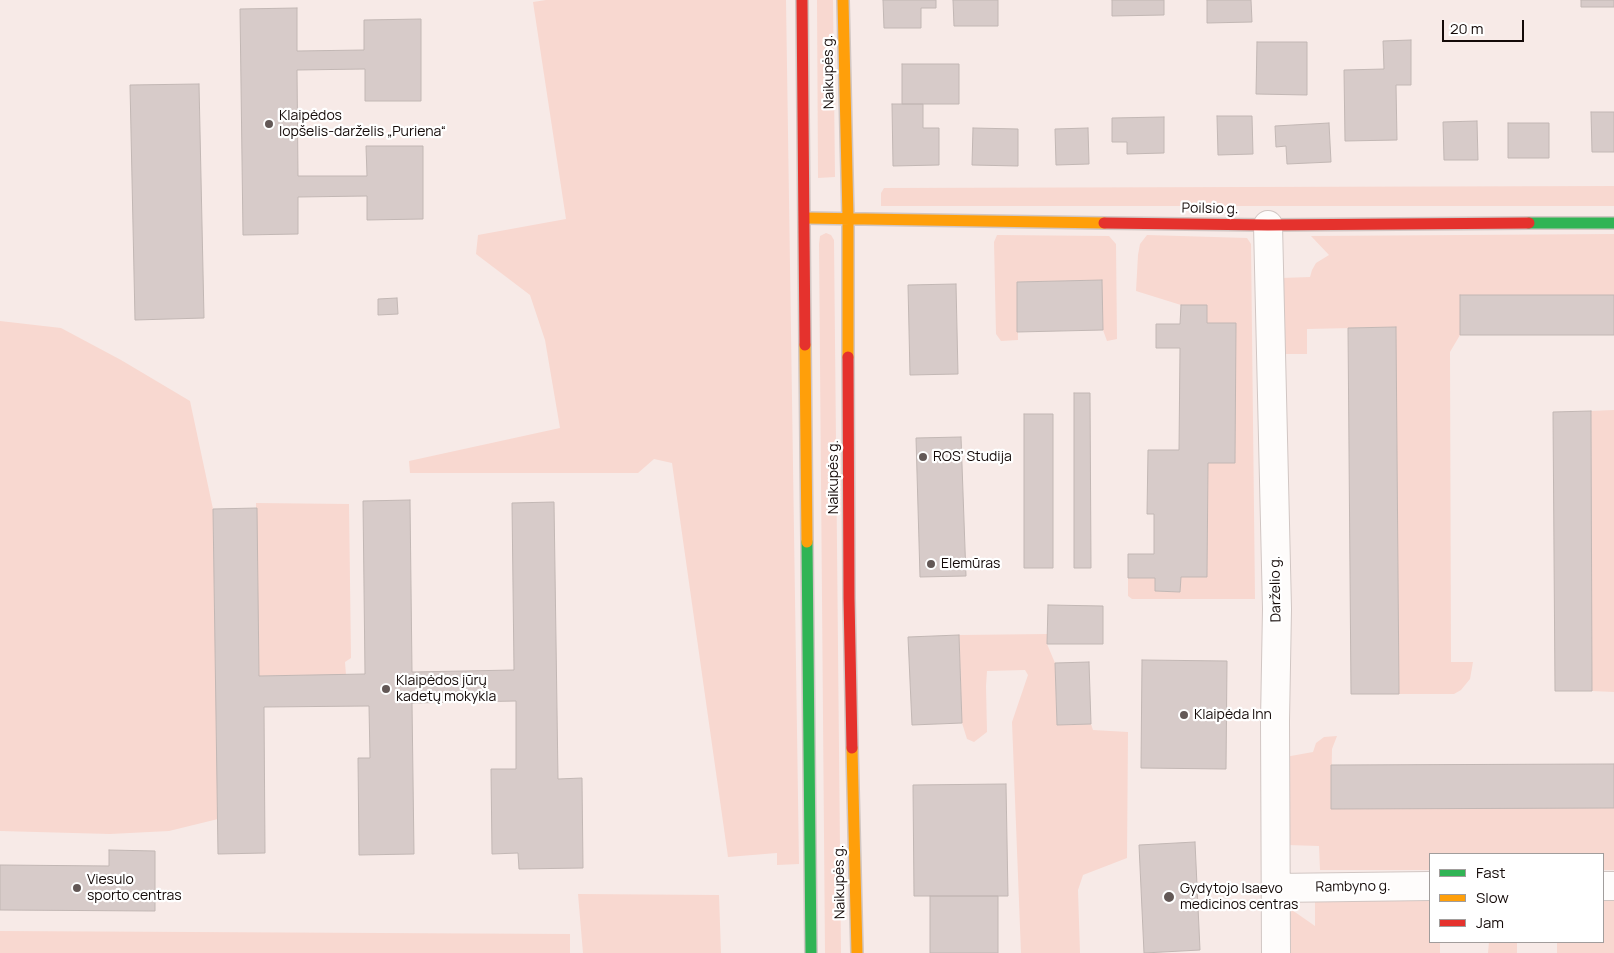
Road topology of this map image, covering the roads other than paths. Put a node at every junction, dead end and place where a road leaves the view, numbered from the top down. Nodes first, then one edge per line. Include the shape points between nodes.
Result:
1 (802, 0) edge
2 (843, 0) edge
3 (804, 218) junction
4 (848, 218) junction
5 (1614, 223) edge
6 (1268, 226) junction
7 (1429, 886) edge
8 (1276, 888) junction
9 (812, 953) edge
10 (856, 953) edge
11 (1276, 953) edge

1 - 3 street, Naikupės g.
2 - 4 street, Naikupės g.
3 - 4 street, Poilsio g.
3 - 9 street, Naikupės g.
4 - 6 street, Poilsio g.
4 - 10 street, Naikupės g. via 849,598
5 - 6 street, Poilsio g.
6 - 8 street, Darželio g. via 1277,609
7 - 8 street, Rambyno g.
8 - 11 street, Darželio g.

